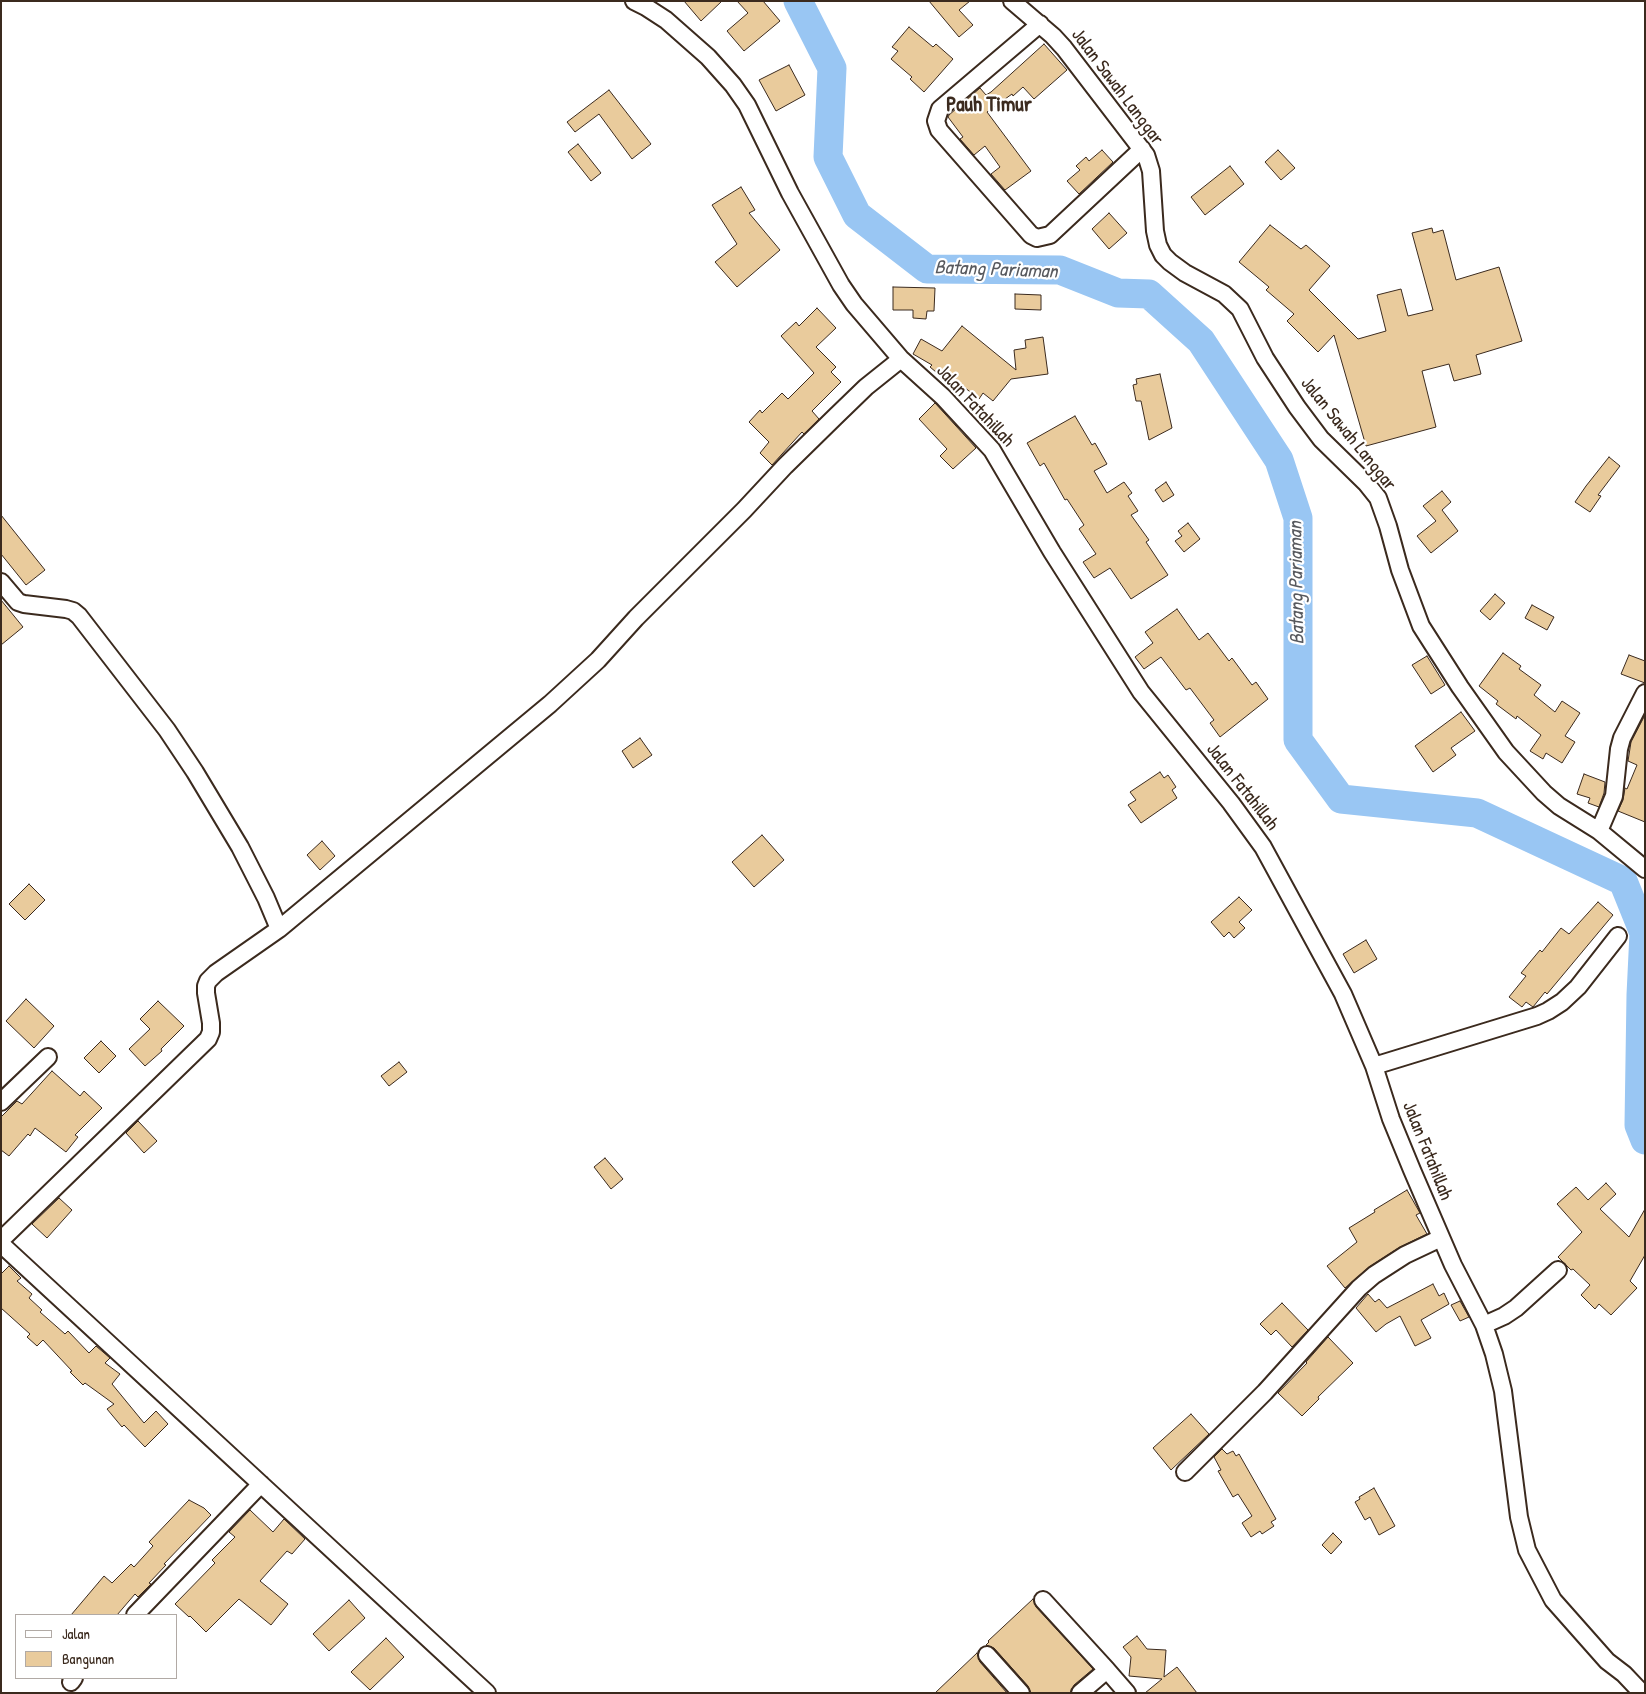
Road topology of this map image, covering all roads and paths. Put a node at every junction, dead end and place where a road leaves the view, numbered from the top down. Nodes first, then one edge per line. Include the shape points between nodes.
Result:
1 (634, 1) edge
2 (1012, 1) edge
3 (1040, 24) junction
4 (1142, 148) junction
5 (901, 358) junction
6 (1, 582) edge
7 (1645, 693) edge
8 (1599, 831) junction
9 (1645, 869) edge
10 (279, 929) junction
11 (1618, 936) dead end
12 (48, 1057) dead end
13 (1374, 1066) junction
14 (1, 1102) edge
15 (1441, 1238) junction
16 (1, 1240) edge
17 (1, 1244) edge
18 (1558, 1270) dead end
19 (1484, 1325) junction
20 (1185, 1472) dead end
21 (262, 1484) junction
22 (1043, 1600) dead end
23 (136, 1614) edge
24 (986, 1655) dead end
25 (1107, 1670) junction
26 (487, 1693) edge
27 (1021, 1693) edge
28 (1080, 1693) edge
29 (1127, 1693) edge
30 (1642, 1693) edge

1 - 5 street, Jalan Fatahillah via 672,26 708,57 733,85 747,105 790,193 841,284 865,319
2 - 3 street, Jalan Sawah Langgar
3 - 4 street, Jalan Sawah Langgar via 1064,48
3 - 4 street via 940,109 936,121 939,130 1037,238 1050,235
4 - 8 street, Jalan Sawah Langgar via 1151,171 1155,231 1163,255 1185,273 1224,294 1240,309 1265,358 1298,408 1321,439 1378,498 1421,626 1460,687 1506,752 1538,787 1559,806
5 - 10 street via 834,417 598,660 550,704
5 - 13 street, Jalan Fatahillah via 992,450 1141,692 1232,803 1263,847 1343,994
6 - 10 street via 18,602 66,609 79,616 196,772 240,847
7 - 8 street via 1622,738 1614,796
8 - 9 street, Jalan Sawah Langgar
10 - 16 street via 208,981 206,993 211,1032 208,1039
11 - 13 street via 1578,987 1548,1011
12 - 14 street
13 - 15 street, Jalan Fatahillah via 1391,1119
15 - 19 street, Jalan Fatahillah
15 - 20 street via 1398,1259 1359,1288 1265,1392
17 - 21 street
18 - 19 street via 1516,1308
19 - 30 street, Jalan Fatahillah via 1503,1391 1520,1524 1527,1550 1554,1600 1607,1661
21 - 23 street
21 - 26 street
22 - 25 street
24 - 27 street
25 - 28 street
25 - 29 street

